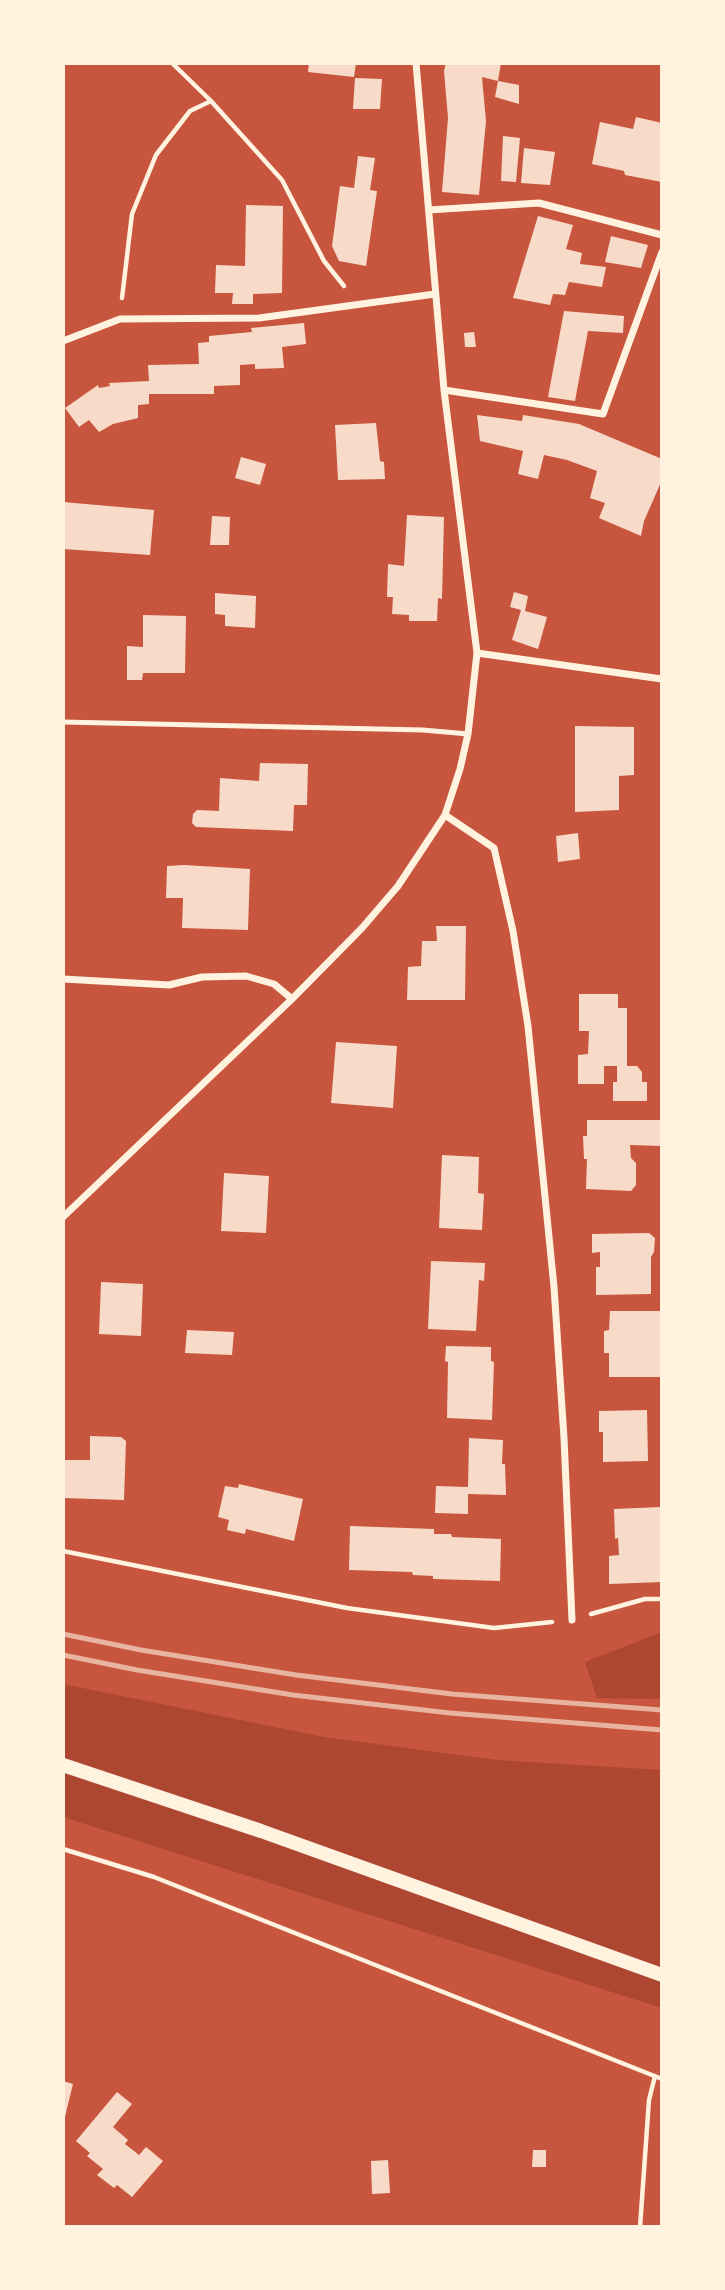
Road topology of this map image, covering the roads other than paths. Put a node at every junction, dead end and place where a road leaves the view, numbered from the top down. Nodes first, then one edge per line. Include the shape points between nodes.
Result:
1 (416, 63) edge
2 (429, 210) junction
3 (662, 234) edge
4 (662, 252) edge
5 (435, 294) junction
6 (63, 341) edge
7 (444, 390) junction
8 (477, 653) junction
9 (662, 679) edge
10 (63, 722) edge
11 (468, 734) junction
12 (445, 815) junction
13 (63, 979) edge
14 (292, 999) junction
15 (63, 1217) edge
16 (572, 1620) road end
17 (63, 1765) edge
18 (662, 1975) edge

1 - 2 street
2 - 3 street via 540,202
2 - 5 street
4 - 7 street via 603,414
5 - 6 street via 259,318 120,318
5 - 7 street
7 - 8 street
8 - 9 street
8 - 11 street
10 - 11 lane
11 - 12 street
12 - 14 street via 398,887
12 - 16 street via 494,848 524,999 554,1287
13 - 14 street via 169,985 246,976 274,984
14 - 15 street
17 - 18 main road

